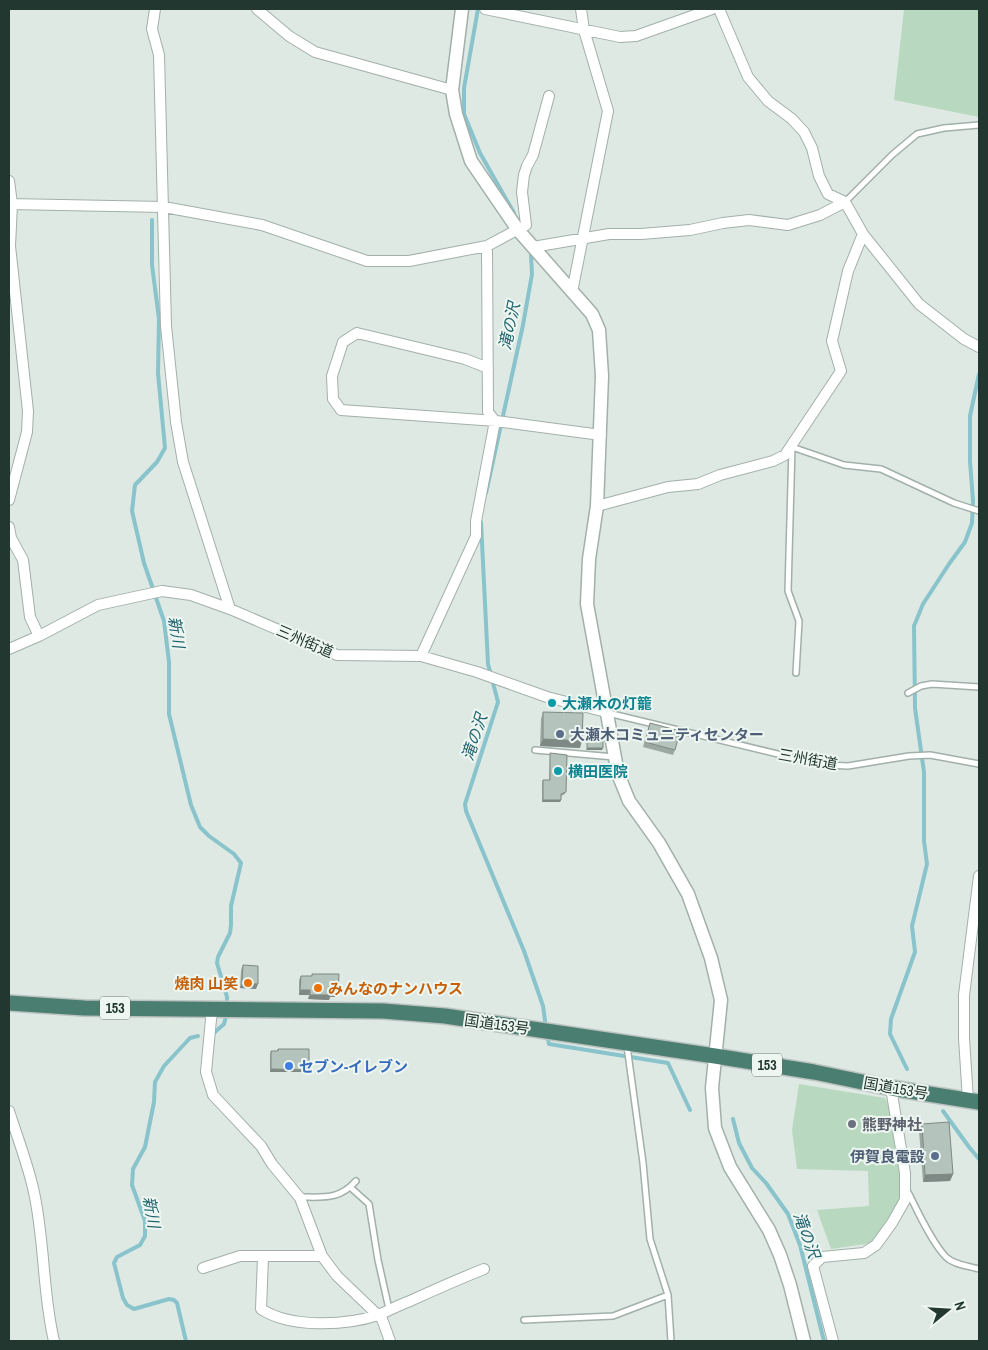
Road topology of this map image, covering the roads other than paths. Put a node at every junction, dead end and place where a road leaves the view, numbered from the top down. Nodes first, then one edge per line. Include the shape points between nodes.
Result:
1 (156, 9) edge
2 (257, 9) edge
3 (462, 9) edge
4 (485, 9) edge
5 (581, 9) edge
6 (712, 9) edge
7 (719, 9) edge
8 (584, 30) junction
9 (452, 90) junction
10 (548, 96) dead end
11 (979, 125) edge
12 (9, 181) edge
13 (845, 202) junction
14 (10, 204) edge
15 (164, 207) junction
16 (518, 230) junction
17 (863, 234) junction
18 (582, 240) junction
19 (487, 246) junction
20 (533, 247) junction
21 (572, 292) junction
22 (979, 347) edge
23 (488, 368) junction
24 (496, 421) junction
25 (601, 435) junction
26 (792, 447) junction
27 (9, 494) edge
28 (597, 506) junction
29 (979, 510) edge
30 (9, 527) edge
31 (230, 609) junction
32 (39, 636) junction
33 (9, 649) edge
34 (421, 656) junction
35 (796, 673) dead end
36 (979, 687) edge
37 (909, 692) dead end
38 (606, 712) junction
39 (535, 750) dead end
40 (614, 757) junction
41 (979, 764) edge
42 (979, 876) edge
43 (9, 1003) edge
44 (222, 1009) junction
45 (628, 1053) junction
46 (715, 1056) junction
47 (891, 1088) junction
48 (974, 1101) edge
49 (9, 1111) edge
50 (356, 1181) dead end
51 (350, 1187) junction
52 (905, 1187) junction
53 (300, 1198) junction
54 (322, 1256) junction
55 (263, 1257) junction
56 (203, 1268) dead end
57 (484, 1269) dead end
58 (979, 1269) edge
59 (668, 1295) junction
60 (390, 1309) junction
61 (377, 1315) junction
62 (524, 1320) dead end
63 (54, 1341) edge
64 (390, 1341) edge
65 (671, 1341) edge
66 (804, 1341) edge
67 (833, 1341) edge

1 - 15 street via 152,29 159,55
2 - 9 street via 289,36 315,52
3 - 9 street
4 - 8 street
5 - 8 street
6 - 8 street via 636,36 620,37
7 - 13 street via 748,77 768,101 804,132 828,194
8 - 18 street via 608,111
9 - 16 street via 471,161
10 - 16 street via 533,156 524,175 522,192 526,225
11 - 13 lane via 917,134
12 - 14 street
13 - 17 street
13 - 18 street via 820,215 788,225 749,220 690,230 609,234
14 - 15 street
14 - 27 street via 10,246 28,411 27,432
15 - 19 street via 262,225 367,261 409,261
15 - 31 street via 166,326 176,422 183,462
16 - 19 street
16 - 20 street
17 - 22 street via 919,304
17 - 26 street via 848,271 832,341 841,372
18 - 20 street
18 - 21 street
19 - 23 street
20 - 21 street
21 - 25 street via 592,314 599,330
23 - 24 street via 488,412
23 - 24 street via 465,359 357,332 343,342 332,376 333,399 341,410
24 - 25 street
24 - 34 street via 476,536
25 - 28 street
26 - 28 street via 785,455 772,461 698,484 668,487
26 - 29 lane via 844,465 881,469
26 - 35 lane via 788,591 799,621
28 - 38 street via 588,560 587,604
30 - 32 street via 23,560 30,617
31 - 32 street, 三州街道 via 191,594 162,591 98,605
31 - 34 street, 三州街道 via 337,655
32 - 33 street
34 - 38 street, 三州街道 via 547,697
36 - 37 lane via 932,684
38 - 40 street
38 - 41 lane, 三州街道 via 829,765 848,766 914,756
39 - 40 lane
40 - 46 street via 630,801 688,894 711,958 721,1000
42 - 48 street via 964,995 964,1038
43 - 44 highway, 国道153号 / 153 via 84,1008
44 - 45 highway, 国道153号 / 153 via 383,1011 445,1016 546,1030
44 - 53 street via 206,1072 213,1095 261,1146
45 - 46 highway, 国道153号 / 153
45 - 59 lane via 650,1239
46 - 47 highway, 国道153号 / 153
46 - 66 street via 712,1088 715,1128 730,1167 769,1230 780,1255
47 - 48 highway, 国道153号 / 153
47 - 52 street via 906,1173
49 - 63 street via 34,1188
50 - 51 lane
51 - 53 lane via 332,1196
51 - 60 lane via 369,1204
52 - 58 lane via 929,1233 946,1257
52 - 67 street via 905,1200 876,1245 864,1253 822,1257 813,1266
53 - 54 street
54 - 55 street
54 - 61 street via 337,1276
55 - 56 street via 240,1256
55 - 61 street via 261,1309 269,1314 290,1321 323,1323
57 - 60 street
59 - 62 lane via 614,1316
59 - 65 lane
60 - 61 street
61 - 64 street

